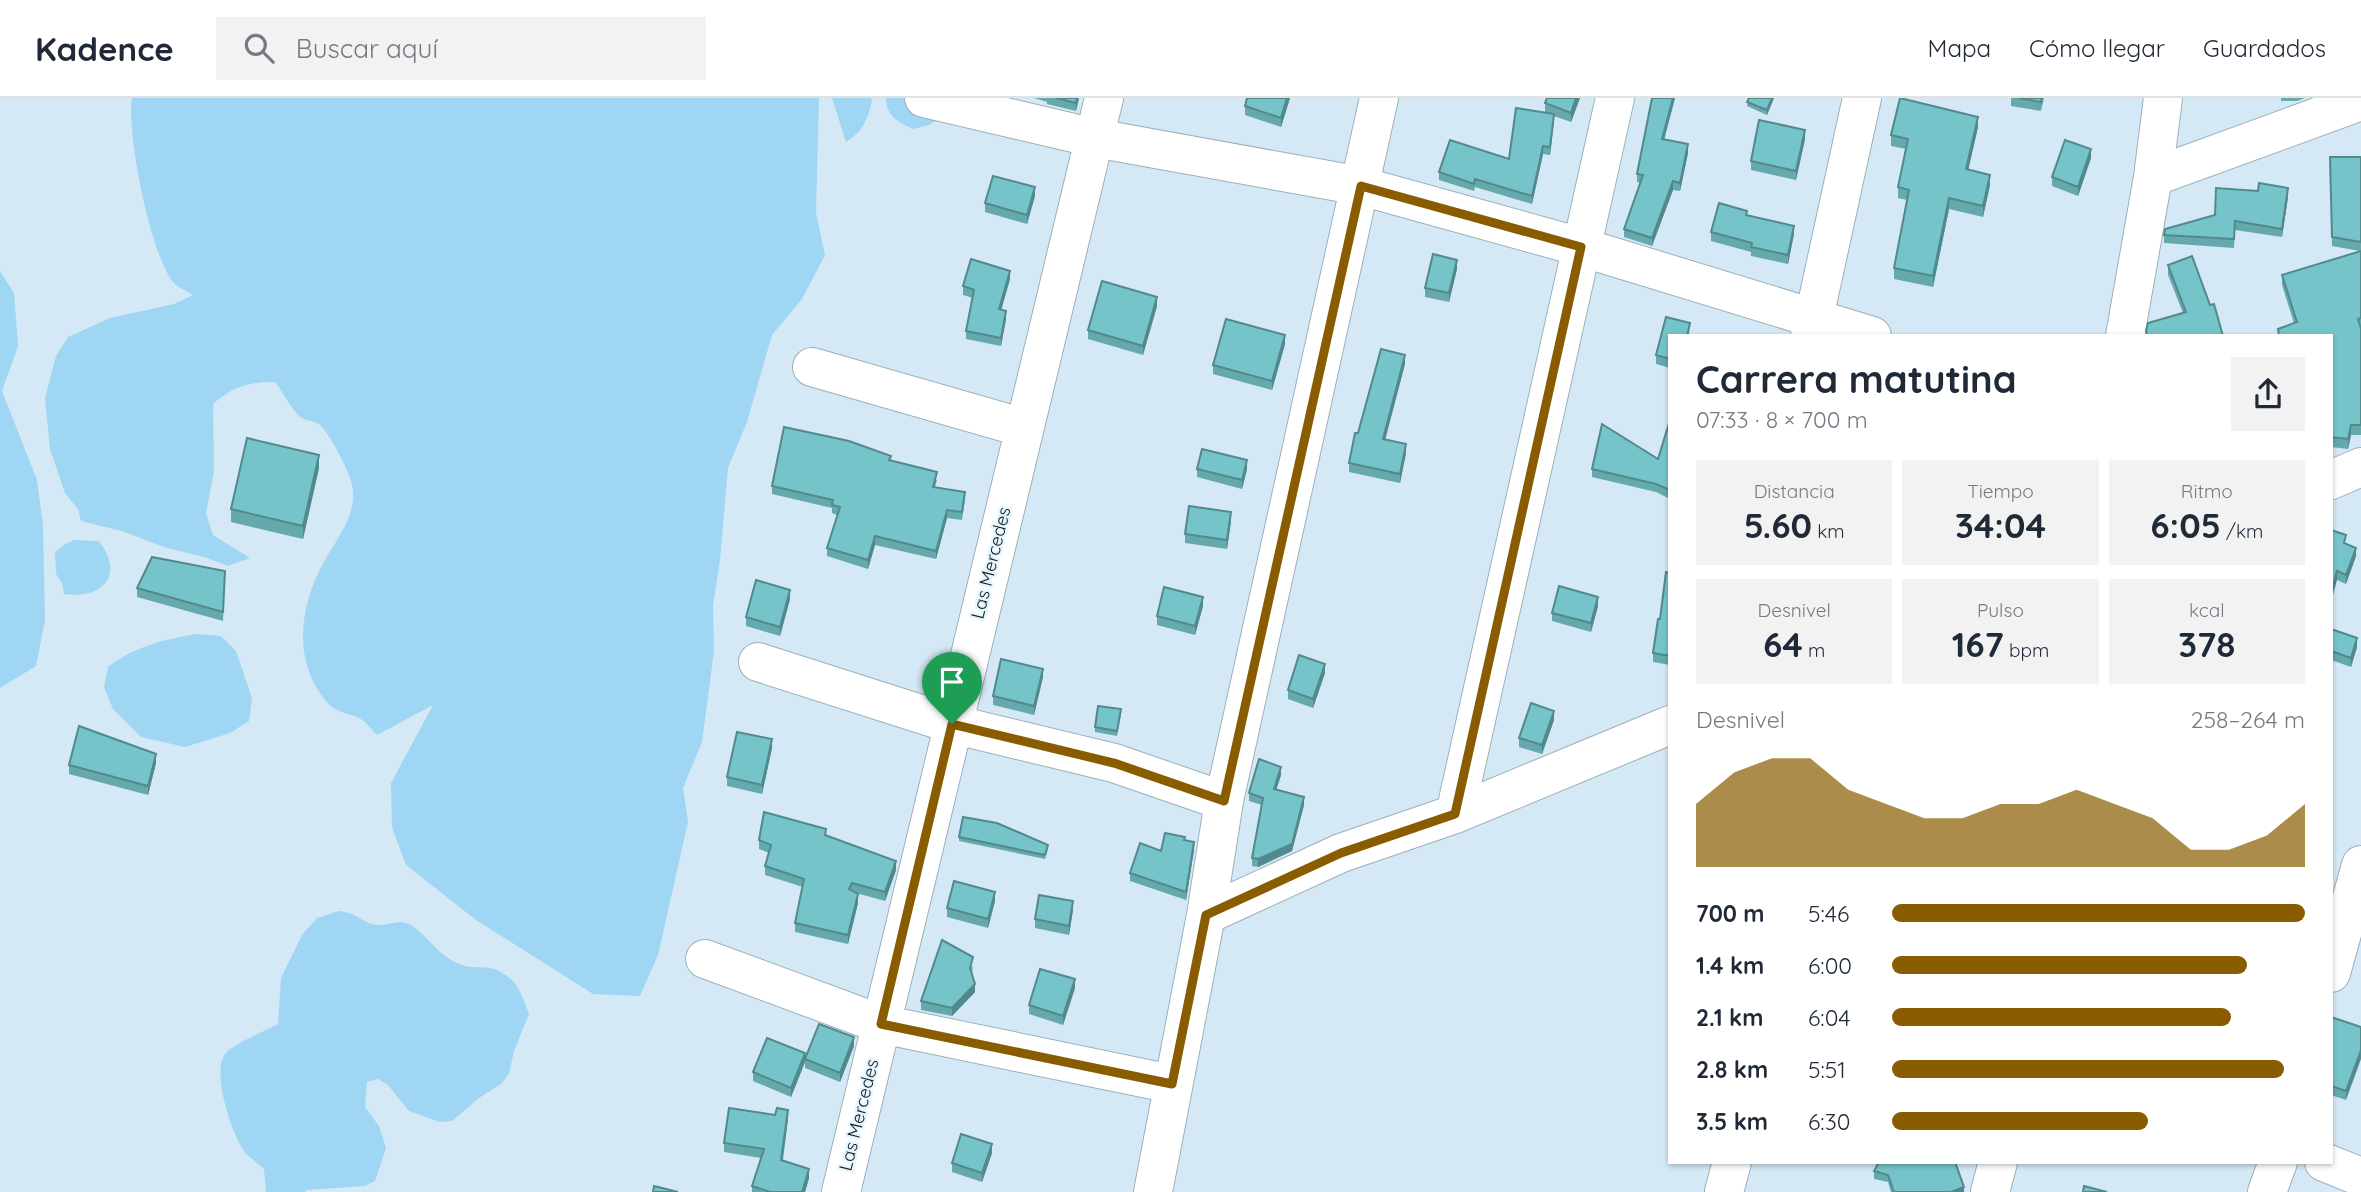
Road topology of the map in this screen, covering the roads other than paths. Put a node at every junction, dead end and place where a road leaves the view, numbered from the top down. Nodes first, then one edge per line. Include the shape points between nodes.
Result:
1 (924, 98) edge
2 (1104, 98) edge
3 (1379, 98) edge
4 (1615, 98) edge
5 (1861, 98) edge
6 (2163, 98) edge
7 (2361, 101) edge
8 (1095, 138) junction
9 (2153, 177) junction
10 (1361, 186) junction
11 (1581, 247) junction
12 (1812, 327) edge
13 (1859, 334) edge
14 (2125, 334) edge
15 (812, 367) dead end
16 (1024, 428) junction
17 (2361, 467) edge
18 (2333, 479) edge
19 (758, 662) dead end
20 (952, 724) junction
21 (1668, 726) edge
22 (1224, 801) junction
23 (1455, 814) junction
24 (2361, 867) edge
25 (1206, 915) junction
26 (705, 959) dead end
27 (2333, 966) edge
28 (881, 1024) junction
29 (1172, 1084) junction
30 (1731, 1164) edge
31 (1997, 1164) edge
32 (2276, 1164) edge
33 (2329, 1164) edge
34 (2361, 1177) edge
35 (841, 1192) edge
36 (1153, 1192) edge
37 (1724, 1192) edge
38 (1990, 1192) edge
39 (2267, 1192) edge

1 - 8 street
2 - 8 street, Las Mercedes
3 - 10 street
4 - 11 street
5 - 12 street
6 - 9 street
7 - 9 street
8 - 10 street
8 - 16 street, Las Mercedes
9 - 14 street
10 - 11 street
10 - 22 street
11 - 12 street
11 - 23 street
12 - 13 street
15 - 16 street
16 - 20 street, Las Mercedes
17 - 18 street
19 - 20 street
20 - 22 street via 1114,763
20 - 28 street, Las Mercedes
21 - 23 street
22 - 25 street
23 - 25 street via 1341,853
24 - 27 street
25 - 29 street
26 - 28 street
28 - 29 street
28 - 35 street, Las Mercedes
29 - 36 street
30 - 37 street
31 - 38 street
32 - 39 street
33 - 34 street

